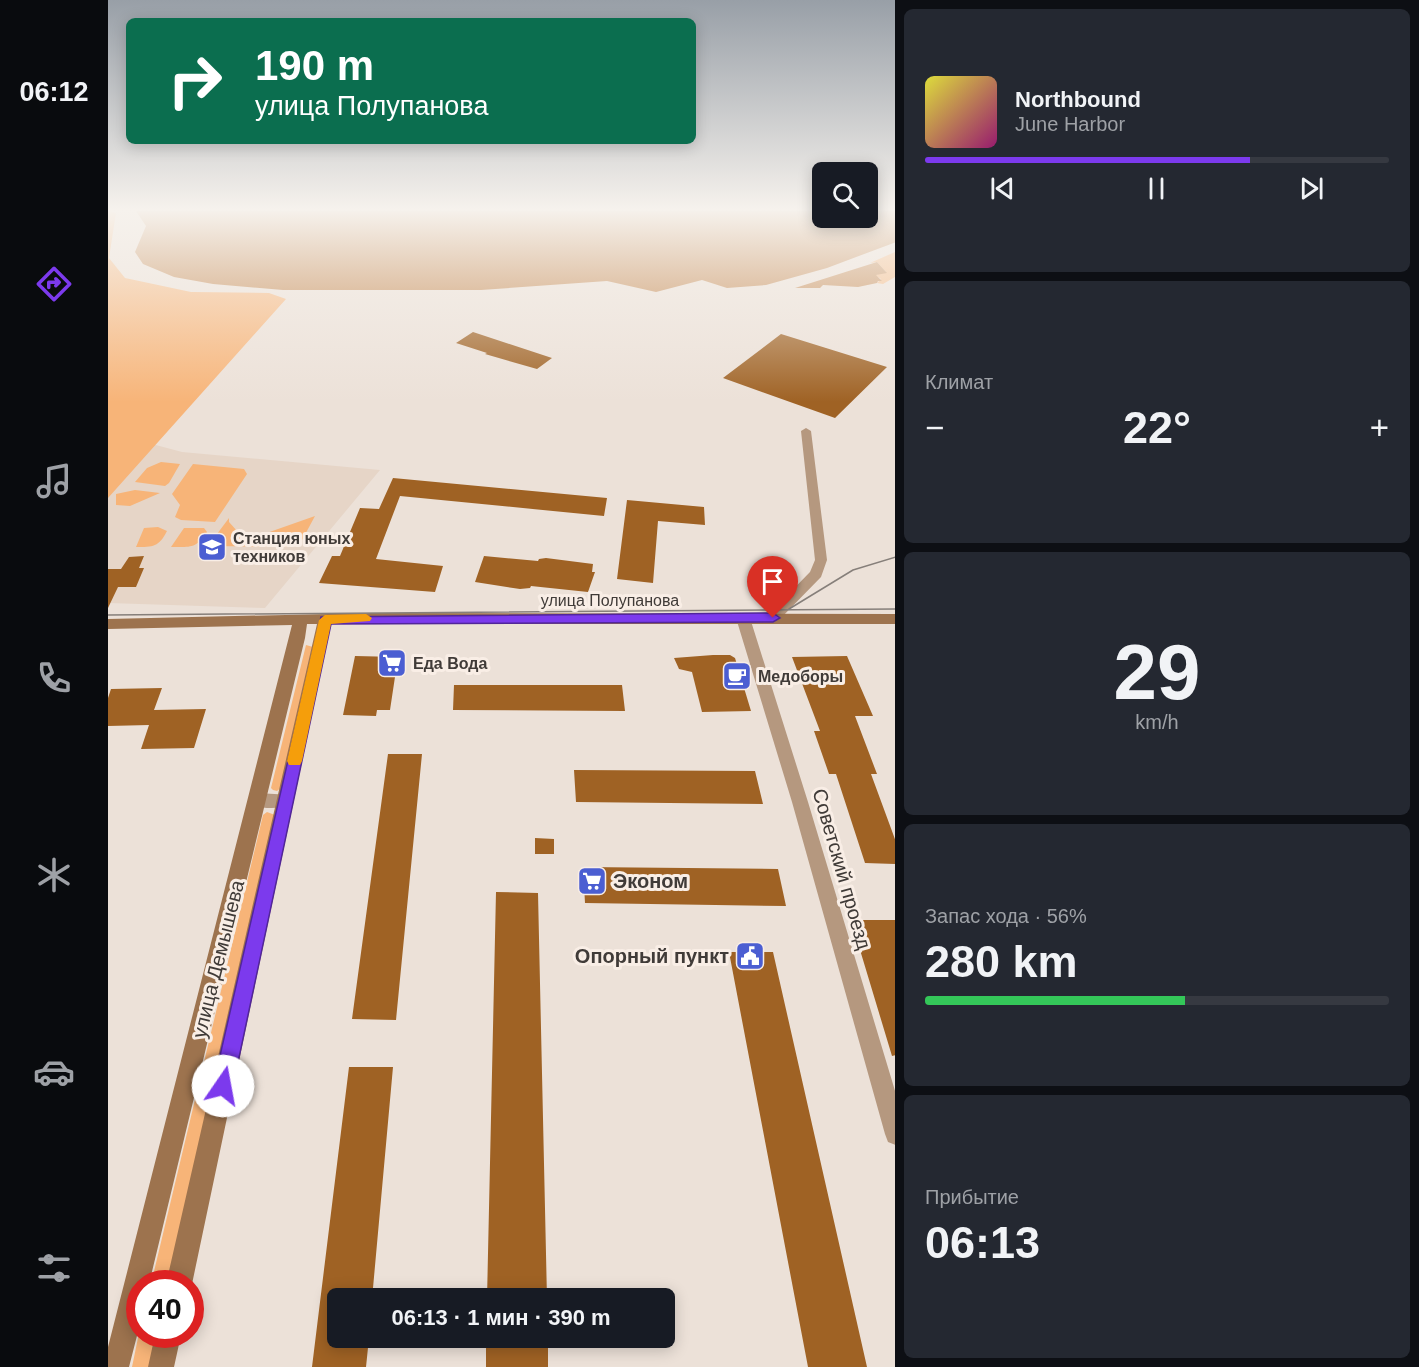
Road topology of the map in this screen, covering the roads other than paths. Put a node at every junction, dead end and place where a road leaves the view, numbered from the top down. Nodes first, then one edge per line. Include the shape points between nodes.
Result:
1 (806, 431) dead end
2 (743, 618) junction
3 (773, 618) junction
4 (895, 619) edge
5 (300, 620) junction
6 (325, 620) junction
7 (108, 624) edge
8 (257, 800) junction
9 (286, 800) junction
10 (895, 1131) edge
11 (182, 1270) edge
12 (165, 1348) edge
13 (116, 1367) edge
14 (161, 1367) edge

1 - 3 street via 821,560 816,574
2 - 3 street, улица Полупанова
2 - 6 street, улица Полупанова
2 - 10 street, Советский проезд
3 - 4 street, улица Полупанова
5 - 6 street, улица Полупанова
5 - 7 street
5 - 8 street, улица Демышева
6 - 9 street, улица Демышева
8 - 9 street
8 - 13 street, улица Демышева
9 - 11 street, улица Демышева
12 - 14 street

